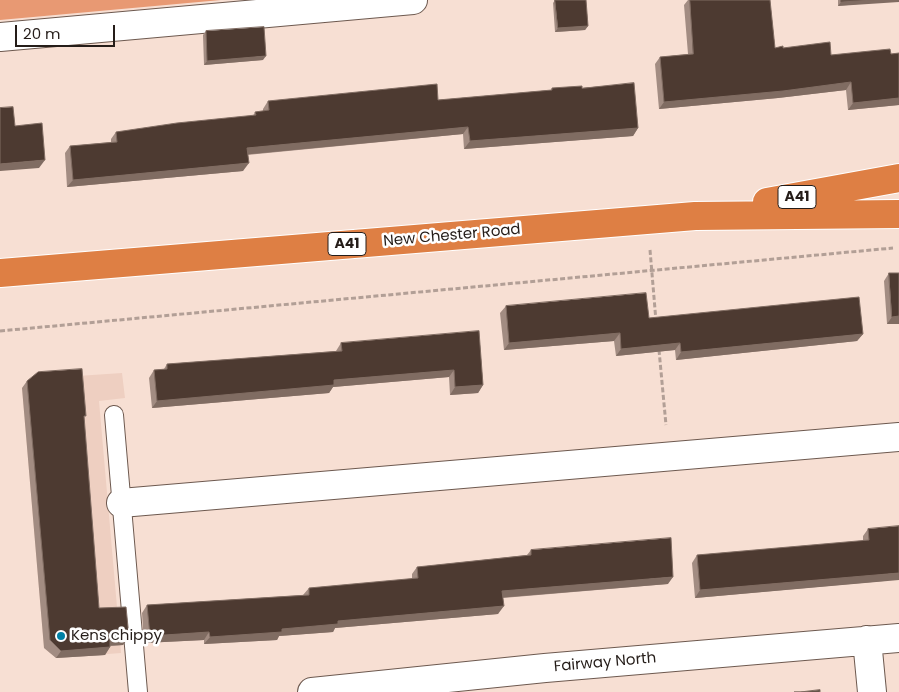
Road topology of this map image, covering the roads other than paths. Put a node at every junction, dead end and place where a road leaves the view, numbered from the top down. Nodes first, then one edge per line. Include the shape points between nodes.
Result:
1 (413, 0) edge
2 (0, 37) edge
3 (899, 178) edge
4 (899, 214) edge
5 (694, 216) junction
6 (0, 273) edge
7 (114, 415) dead end
8 (899, 437) edge
9 (121, 503) junction
10 (899, 638) edge
11 (867, 640) junction
12 (138, 692) edge
13 (312, 692) edge
14 (872, 692) edge

1 - 2 street
3 - 5 highway, New Chester Road / A41
4 - 5 highway, New Chester Road / A41
5 - 6 highway, New Chester Road / A41
7 - 9 lane
8 - 9 street
9 - 12 lane
10 - 11 street, Fairway North
11 - 13 street, Fairway North
11 - 14 street

